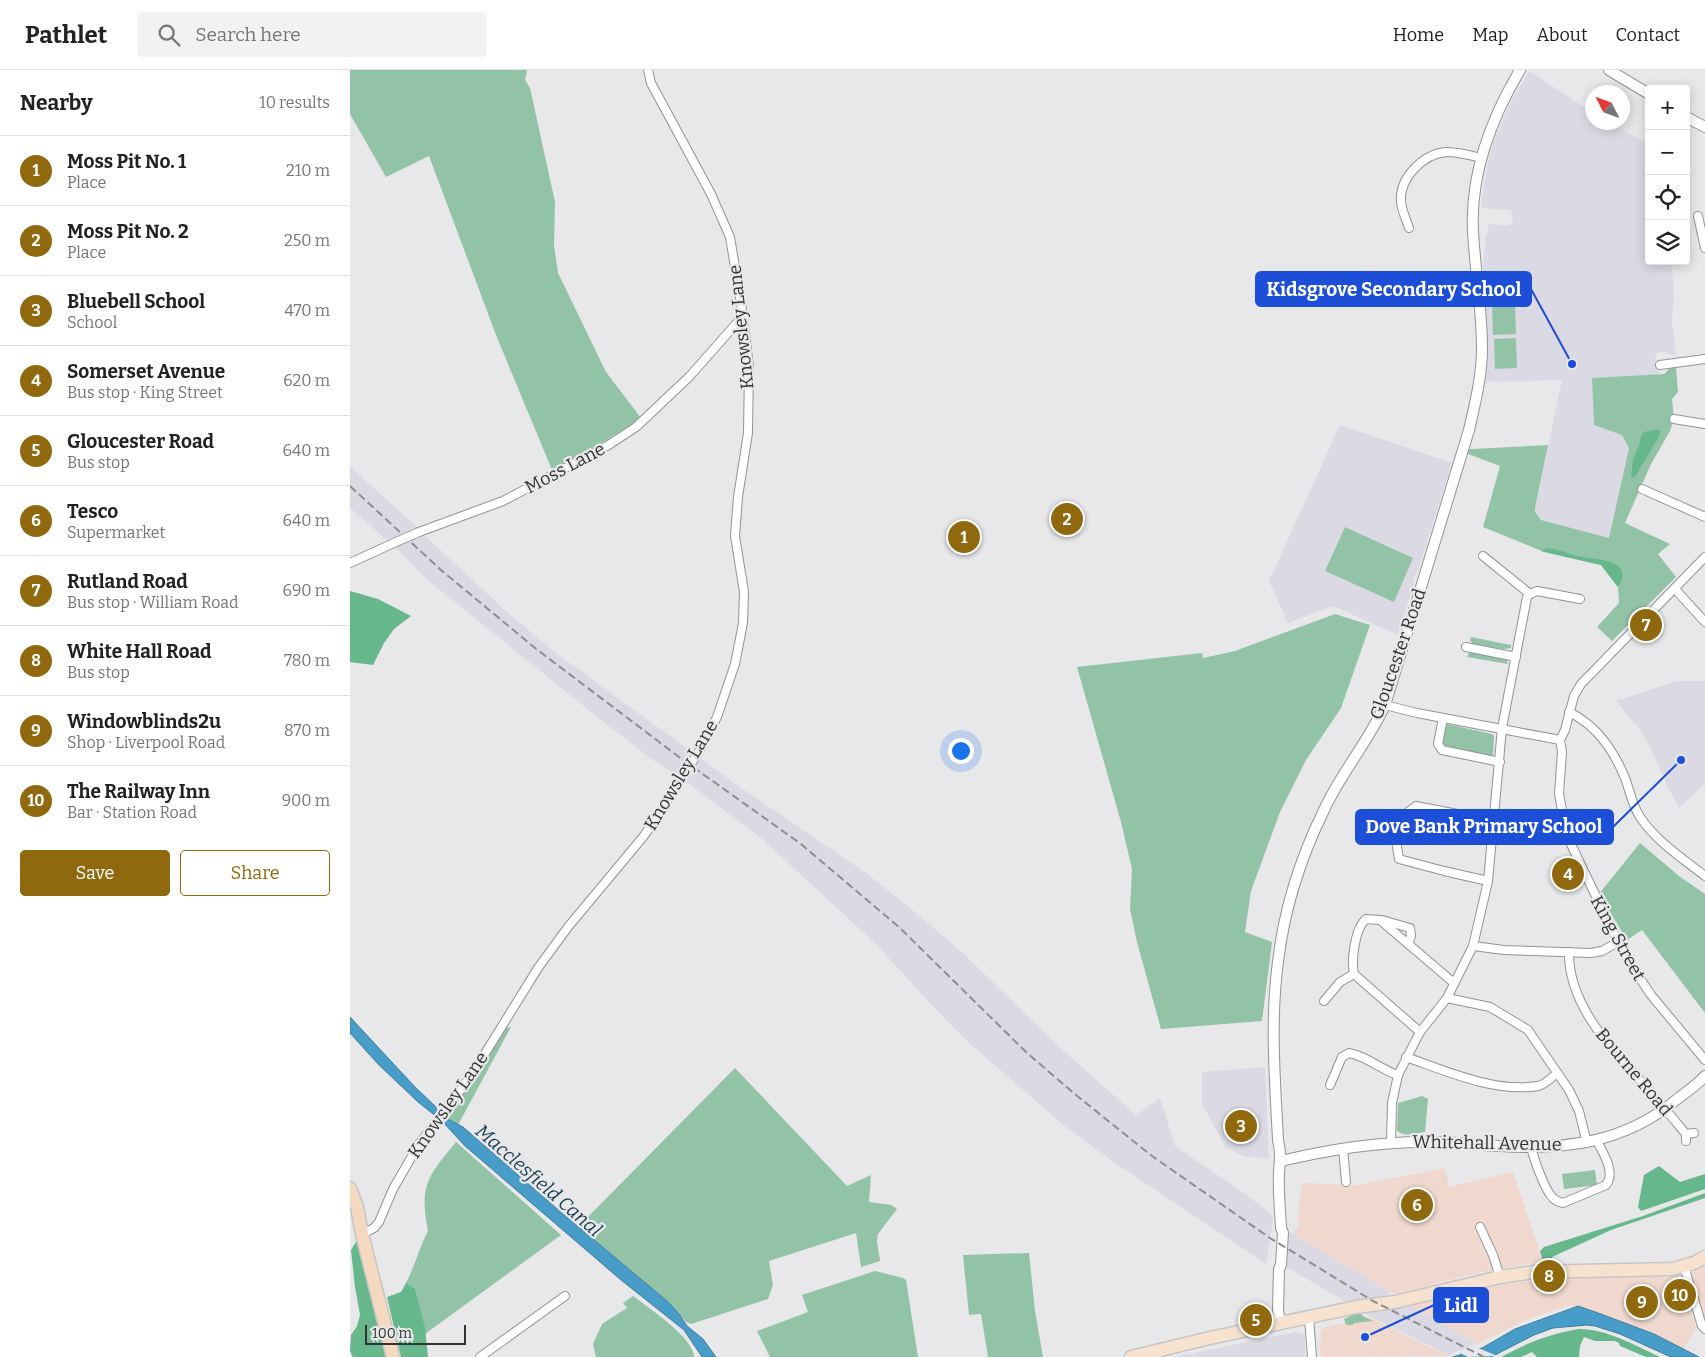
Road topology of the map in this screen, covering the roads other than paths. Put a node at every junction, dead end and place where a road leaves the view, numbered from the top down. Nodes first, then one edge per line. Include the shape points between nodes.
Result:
1 (648, 70) edge
2 (1520, 70) edge
3 (1610, 70) edge
4 (1645, 92) edge
5 (1690, 118) edge
6 (1705, 127) edge
7 (1481, 158) junction
8 (1698, 216) dead end
9 (1409, 230) dead end
10 (1705, 248) edge
11 (744, 316) junction
12 (1705, 358) edge
13 (1660, 365) dead end
14 (1674, 419) dead end
15 (1705, 424) edge
16 (1642, 489) dead end
17 (1705, 517) edge
18 (1483, 556) dead end
19 (1705, 557) edge
20 (350, 563) edge
21 (1675, 589) junction
22 (1530, 594) junction
23 (1580, 599) dead end
24 (1705, 622) edge
25 (1466, 647) dead end
26 (1516, 657) junction
27 (1385, 705) junction
28 (1569, 712) junction
29 (1443, 718) junction
30 (1502, 728) junction
31 (1560, 740) junction
32 (1500, 762) junction
33 (1494, 821) junction
34 (1705, 876) edge
35 (1488, 881) junction
36 (1380, 920) junction
37 (1618, 942) junction
38 (1408, 944) junction
39 (1473, 946) junction
40 (1568, 952) junction
41 (1354, 974) junction
42 (1454, 983) junction
43 (1447, 998) junction
44 (1324, 1001) dead end
45 (1420, 1032) junction
46 (1406, 1056) junction
47 (1705, 1060) edge
48 (1558, 1073) junction
49 (1398, 1075) junction
50 (1705, 1076) edge
51 (1330, 1085) dead end
52 (1665, 1109) junction
53 (1689, 1136) dead end
54 (1597, 1140) junction
55 (1391, 1142) junction
56 (1587, 1143) junction
57 (1531, 1147) junction
58 (1343, 1148) junction
59 (1281, 1161) junction
60 (1346, 1182) dead end
61 (350, 1188) edge
62 (1480, 1227) dead end
63 (362, 1234) junction
64 (1705, 1257) edge
65 (1684, 1266) junction
66 (1500, 1277) junction
67 (565, 1296) dead end
68 (1309, 1318) junction
69 (1280, 1323) junction
70 (1705, 1329) edge
71 (394, 1357) edge
72 (480, 1357) edge
73 (1131, 1357) edge
74 (1312, 1357) edge

1 - 11 street, Knowsley Lane via 651,83 711,194 730,237
2 - 7 street, Gloucester Road via 1494,120
3 - 4 street
5 - 6 street
7 - 9 street via 1447,152 1430,157 1415,168 1404,186 1401,200
7 - 27 street, Gloucester Road via 1473,202 1482,350 1476,396 1464,450
8 - 10 street
11 - 20 street, Moss Lane, bridge via 689,377 636,427 607,446 503,501 419,532
11 - 63 street, Knowsley Lane, bridge via 749,368 748,432 735,536 744,592 743,623 735,664 717,717 662,810 538,968 482,1060 419,1144 393,1189 379,1222
12 - 13 street
14 - 15 street
16 - 17 street
18 - 22 street
19 - 21 street
21 - 24 street
21 - 28 street, King Street via 1581,684
22 - 23 street via 1537,591
22 - 26 street via 1526,600
25 - 26 street
26 - 30 street
27 - 29 street
27 - 59 street, Gloucester Road via 1323,811 1301,864 1286,918 1278,963 1274,1031
28 - 31 street, King Street
28 - 34 street via 1583,718 1613,752 1634,806 1656,837
29 - 30 street
29 - 32 street via 1438,744 1442,750
30 - 31 street
30 - 32 street
31 - 37 street, King Street via 1559,794 1566,836
32 - 33 street
33 - 35 street
33 - 35 street via 1416,806 1407,813 1396,841 1398,859
35 - 39 street
36 - 38 street
36 - 38 street via 1410,928
36 - 41 street via 1366,919 1361,923 1354,947
37 - 40 street via 1596,952
37 - 47 street, King Street via 1650,995
38 - 42 street
39 - 40 street
39 - 42 street
40 - 52 street, Bourne Road via 1571,976 1589,1016 1610,1047
41 - 44 street via 1340,982
41 - 45 street
42 - 43 street
43 - 45 street
43 - 48 street via 1490,1007 1528,1030
45 - 46 street
46 - 48 street via 1500,1087 1540,1086
46 - 49 street
48 - 56 street via 1579,1111
49 - 51 street via 1349,1053 1342,1057
49 - 55 street via 1392,1103
50 - 52 street, Whitehall Avenue
52 - 53 street, Bourne Road
52 - 54 street, Whitehall Avenue via 1647,1120
54 - 56 street, Whitehall Avenue
54 - 57 street via 1610,1171 1610,1180 1606,1185 1563,1203 1552,1197
55 - 57 street, Whitehall Avenue
55 - 58 street, Whitehall Avenue
56 - 57 street, Whitehall Avenue
58 - 59 street, Whitehall Avenue
58 - 60 street
59 - 69 street, Gloucester Road
61 - 63 highway
62 - 66 street
63 - 71 highway
64 - 65 main road
65 - 66 main road via 1660,1270 1534,1272
65 - 70 street
66 - 68 main road
67 - 72 street
68 - 69 main road
68 - 74 street
69 - 73 main road

